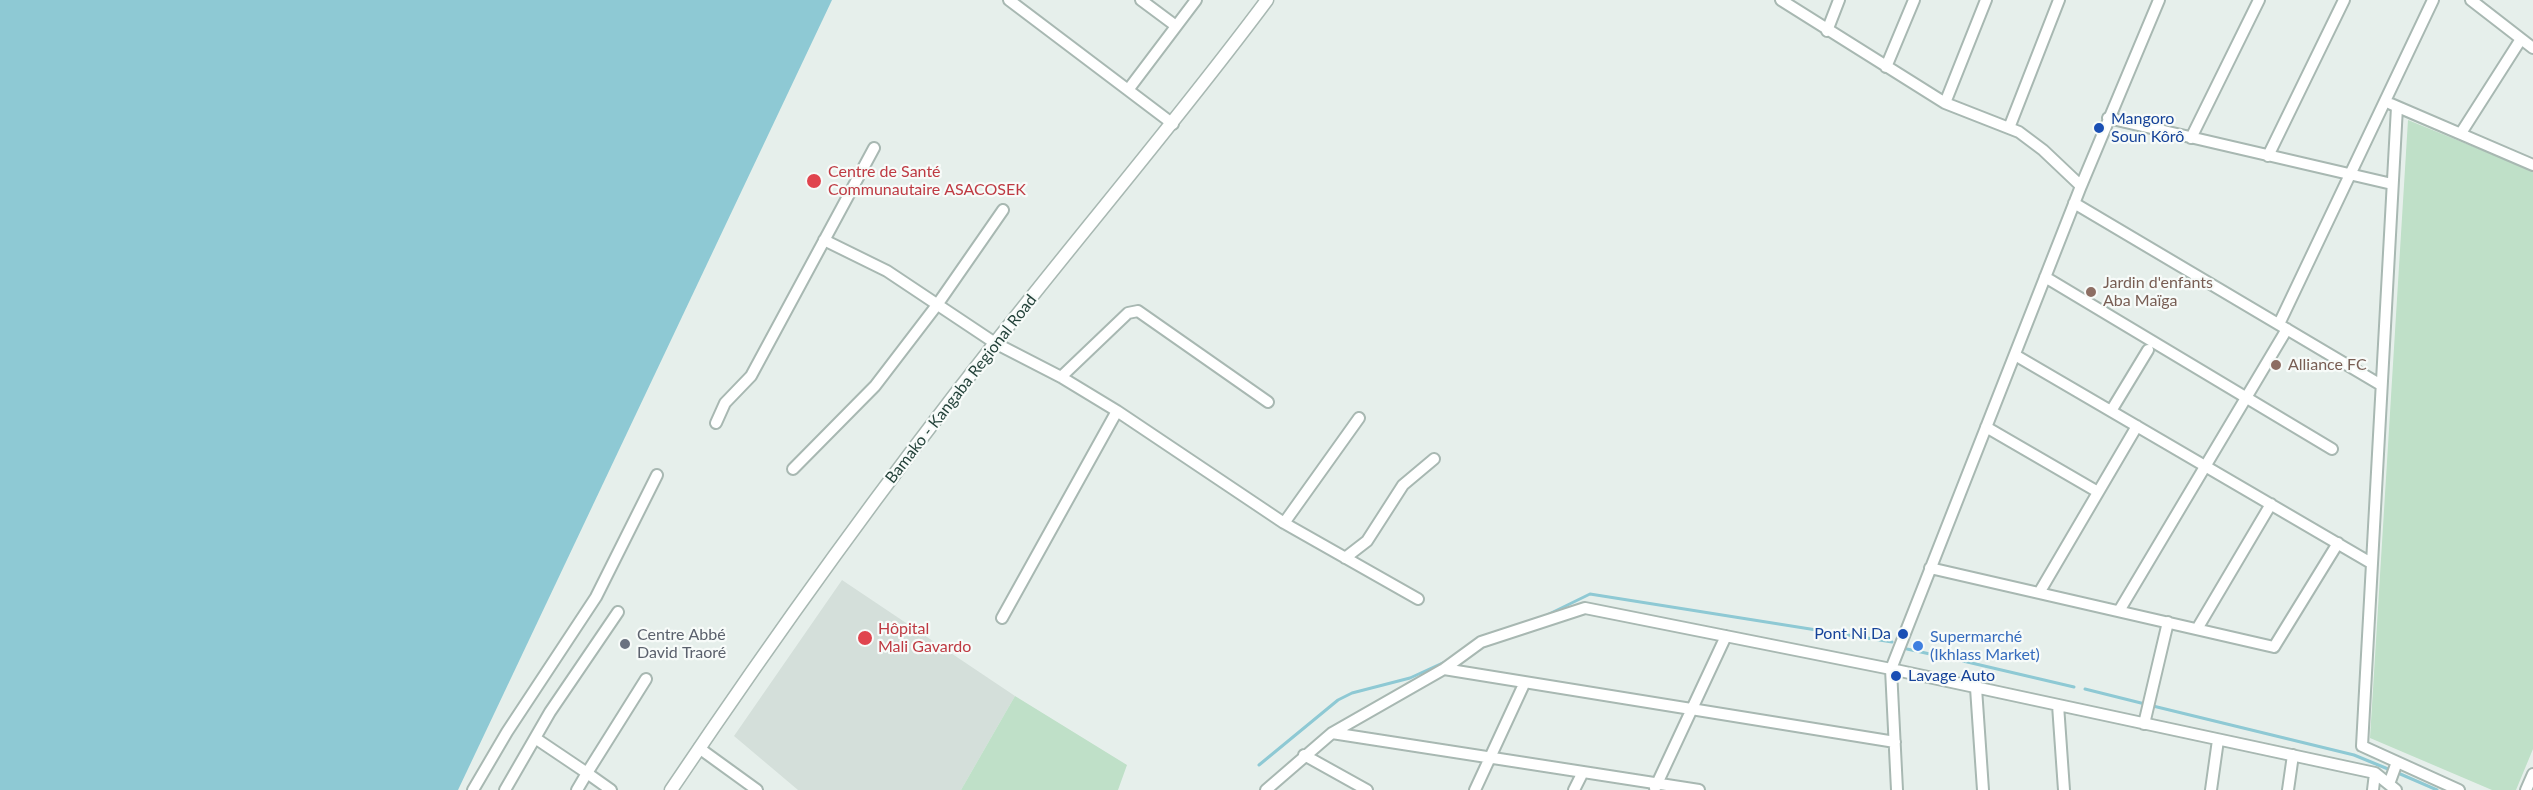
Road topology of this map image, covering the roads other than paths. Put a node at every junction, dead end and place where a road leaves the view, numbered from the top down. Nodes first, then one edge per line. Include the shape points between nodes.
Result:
1 (1009, 0) edge
2 (1141, 0) edge
3 (1196, 0) edge
4 (1267, 0) edge
5 (1781, 0) edge
6 (1839, 0) edge
7 (1914, 0) edge
8 (1986, 0) edge
9 (2059, 0) edge
10 (2159, 0) edge
11 (2259, 0) edge
12 (2344, 0) edge
13 (2433, 0) edge
14 (2471, 0) edge
15 (1176, 26) junction
16 (1827, 31) junction
17 (2528, 41) edge
18 (1887, 67) junction
19 (1128, 90) junction
20 (2385, 101) junction
21 (1945, 103) junction
22 (2397, 107) junction
23 (2108, 118) junction
24 (1173, 124) junction
25 (2009, 128) junction
26 (2461, 133) junction
27 (2191, 138) junction
28 (874, 148) dead end
29 (2268, 156) junction
30 (2533, 165) edge
31 (2351, 175) junction
32 (2392, 184) junction
33 (2081, 186) junction
34 (2074, 203) junction
35 (1003, 210) dead end
36 (824, 240) junction
37 (2045, 277) junction
38 (937, 305) junction
39 (2283, 327) junction
40 (995, 344) junction
41 (2148, 350) dead end
42 (2015, 355) junction
43 (1061, 377) junction
44 (2381, 385) junction
45 (2246, 398) junction
46 (1268, 402) dead end
47 (1117, 411) junction
48 (2111, 411) junction
49 (1359, 418) dead end
50 (716, 423) dead end
51 (2137, 426) junction
52 (1986, 428) junction
53 (2332, 449) dead end
54 (1434, 459) dead end
55 (2205, 466) junction
56 (793, 469) dead end
57 (657, 475) dead end
58 (2098, 492) junction
59 (2271, 504) junction
60 (1284, 524) junction
61 (2338, 543) junction
62 (1346, 558) junction
63 (2372, 563) junction
64 (1930, 568) junction
65 (2039, 593) junction
66 (1418, 599) dead end
67 (2119, 611) junction
68 (618, 612) dead end
69 (1002, 618) dead end
70 (2168, 622) junction
71 (2198, 629) junction
72 (1726, 636) junction
73 (1444, 669) junction
74 (1891, 669) junction
75 (646, 679) dead end
76 (1525, 682) junction
77 (1976, 688) junction
78 (2058, 705) junction
79 (1692, 709) junction
80 (2144, 724) junction
81 (1332, 733) junction
82 (535, 738) junction
83 (2218, 740) junction
84 (1895, 742) junction
85 (699, 748) junction
86 (1304, 755) junction
87 (2293, 755) junction
88 (1490, 757) junction
89 (2397, 762) junction
90 (1583, 772) junction
91 (587, 773) junction
92 (2375, 773) junction
93 (2533, 774) edge
94 (1656, 787) edge
95 (2392, 787) edge
96 (2067, 789) edge
97 (473, 790) edge
98 (505, 790) edge
99 (577, 790) edge
100 (611, 790) edge
101 (671, 790) edge
102 (757, 790) edge
103 (1266, 790) edge
104 (1367, 790) edge
105 (1475, 790) edge
106 (1574, 790) edge
107 (1699, 790) edge
108 (1898, 790) edge
109 (1983, 790) edge
110 (2211, 790) edge
111 (2288, 790) edge
112 (2373, 790) edge
113 (2459, 790) edge
114 (2526, 790) edge

1 - 19 street
2 - 15 street
3 - 15 street
4 - 24 street, Bamako - Kangaba Regional Road
5 - 16 street
6 - 16 street
7 - 18 street
8 - 21 street
9 - 25 street
10 - 23 street
11 - 27 street
12 - 29 street
13 - 20 street
14 - 17 street
15 - 19 street
16 - 18 street
17 - 26 street
18 - 21 street
19 - 24 street
20 - 22 street
20 - 31 street
21 - 25 street
22 - 26 street
22 - 32 street
23 - 27 street
23 - 33 street
24 - 40 street, Bamako - Kangaba Regional Road
25 - 33 street via 2028,138
26 - 30 street
27 - 29 street
28 - 36 street
29 - 31 street
31 - 32 street
31 - 39 street
32 - 44 street
33 - 34 street
34 - 37 street
34 - 39 street
35 - 38 street
36 - 38 street via 887,271
36 - 50 street via 751,376 724,403
37 - 42 street
37 - 45 street
38 - 40 street
38 - 56 street via 875,386
39 - 44 street
39 - 45 street
40 - 43 street
40 - 85 street, Bamako - Kangaba Regional Road via 828,563
41 - 48 street
42 - 48 street
42 - 52 street
43 - 46 street via 1128,312 1138,311
43 - 47 street
44 - 63 street
45 - 53 street
45 - 55 street
47 - 60 street
47 - 69 street
48 - 51 street
49 - 60 street
51 - 55 street
51 - 58 street
52 - 58 street
52 - 64 street
54 - 62 street via 1403,485 1367,542
55 - 59 street
55 - 67 street
57 - 97 street via 596,597
58 - 65 street
59 - 61 street
59 - 71 street
60 - 62 street
61 - 63 street
61 - 71 street via 2274,647
62 - 66 street
63 - 89 street via 2362,746
64 - 65 street
64 - 74 street
65 - 67 street
67 - 70 street
68 - 82 street
70 - 71 street
70 - 80 street
72 - 73 street via 1585,608 1480,642
72 - 74 street
72 - 79 street
73 - 76 street
73 - 81 street
74 - 77 street
74 - 84 street
75 - 91 street
76 - 79 street
76 - 88 street
77 - 78 street
77 - 109 street
78 - 80 street
78 - 96 street
79 - 84 street
79 - 94 street
80 - 83 street
81 - 86 street
81 - 88 street
82 - 91 street
82 - 98 street
83 - 87 street
83 - 110 street
84 - 108 street
85 - 101 street, Bamako - Kangaba Regional Road
85 - 102 street
86 - 103 street
86 - 104 street
87 - 92 street
87 - 111 street
88 - 90 street
88 - 105 street
89 - 95 street
89 - 113 street
90 - 94 street
90 - 106 street
91 - 99 street
91 - 100 street
92 - 95 street
92 - 112 street
93 - 114 street
94 - 107 street

